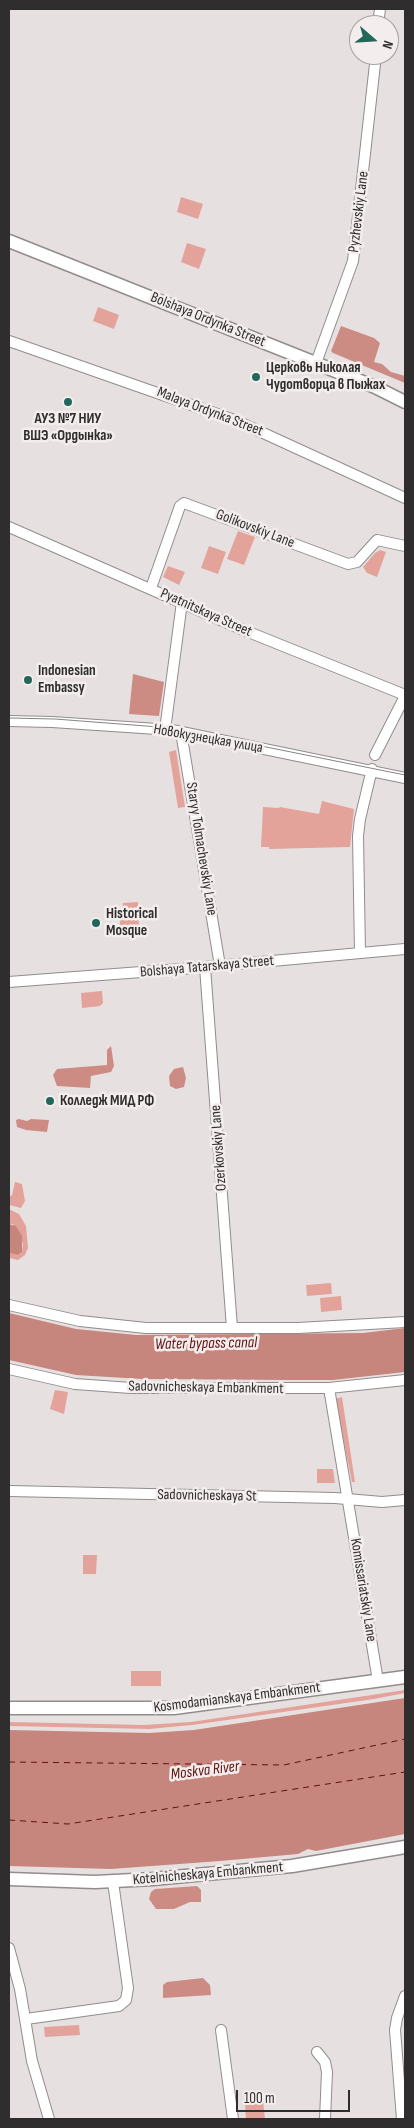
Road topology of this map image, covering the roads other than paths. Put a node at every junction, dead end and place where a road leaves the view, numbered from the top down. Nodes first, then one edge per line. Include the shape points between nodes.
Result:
1 (375, 65) edge
2 (9, 241) edge
3 (9, 340) edge
4 (316, 363) junction
5 (405, 402) edge
6 (405, 498) edge
7 (9, 527) edge
8 (405, 546) edge
9 (151, 588) junction
10 (182, 602) junction
11 (404, 697) edge
12 (9, 721) edge
13 (165, 730) junction
14 (181, 732) junction
15 (375, 755) dead end
16 (372, 769) junction
17 (405, 778) edge
18 (405, 949) edge
19 (360, 953) junction
20 (220, 966) junction
21 (205, 967) junction
22 (9, 982) edge
23 (9, 1305) edge
24 (405, 1322) edge
25 (232, 1328) junction
26 (9, 1369) edge
27 (405, 1380) edge
28 (328, 1388) junction
29 (9, 1491) edge
30 (348, 1499) junction
31 (405, 1500) edge
32 (405, 1677) edge
33 (378, 1681) junction
34 (9, 1708) edge
35 (405, 1847) edge
36 (405, 1853) edge
37 (9, 1879) edge
38 (9, 1885) edge
39 (113, 1885) junction
40 (9, 1948) edge
41 (405, 1996) edge
42 (26, 2019) junction
43 (221, 2030) dead end
44 (317, 2052) dead end
45 (49, 2119) edge
46 (233, 2119) edge
47 (325, 2119) edge
48 (402, 2119) edge

1 - 4 street, Pyzhevskiy Lane via 355,254
2 - 4 main road, Bolshaya Ordynka Street
3 - 6 street, Malaya Ordynka Street via 237,421
4 - 5 main road, Bolshaya Ordynka Street
7 - 9 street, Pyatnitskaya Street
8 - 9 street, Golikovskiy Lane via 377,540 357,562 348,564 184,503 180,506
9 - 10 street, Pyatnitskaya Street
10 - 11 street, Pyatnitskaya Street
10 - 13 street
11 - 15 street
12 - 13 street, Новокузнецкая улица
13 - 14 street, Новокузнецкая улица
14 - 16 street, Новокузнецкая улица
14 - 20 street, Staryy Tolmachevskiy Lane
16 - 17 street, Новокузнецкая улица
16 - 19 street via 358,836
18 - 19 street, Bolshaya Tatarskaya Street
19 - 20 street, Bolshaya Tatarskaya Street
20 - 21 street, Bolshaya Tatarskaya Street
21 - 22 street, Bolshaya Tatarskaya Street
21 - 25 street, Ozerkovskiy Lane
23 - 25 street via 107,1326
24 - 25 street
26 - 28 street, Sadovnicheskaya Embankment via 52,1380 103,1387
27 - 28 street, Sadovnicheskaya Embankment
28 - 30 street, Komissariatskiy Lane
29 - 30 street, Sadovnicheskaya St
30 - 31 street, Sadovnicheskaya St
30 - 33 street, Komissariatskiy Lane
32 - 33 main road, Kosmodamianskaya Embankment
33 - 34 main road, Kosmodamianskaya Embankment via 174,1708
35 - 39 main road, Kotelnicheskaya Embankment via 292,1866
36 - 39 main road, Kotelnicheskaya Embankment via 286,1873 154,1886
37 - 39 main road, Kotelnicheskaya Embankment
38 - 39 main road, Kotelnicheskaya Embankment
39 - 42 street via 128,1988 126,2000 119,2006
40 - 42 street
41 - 48 street via 395,2030
42 - 45 street via 32,2061
43 - 46 street
44 - 47 street via 325,2062 327,2072

